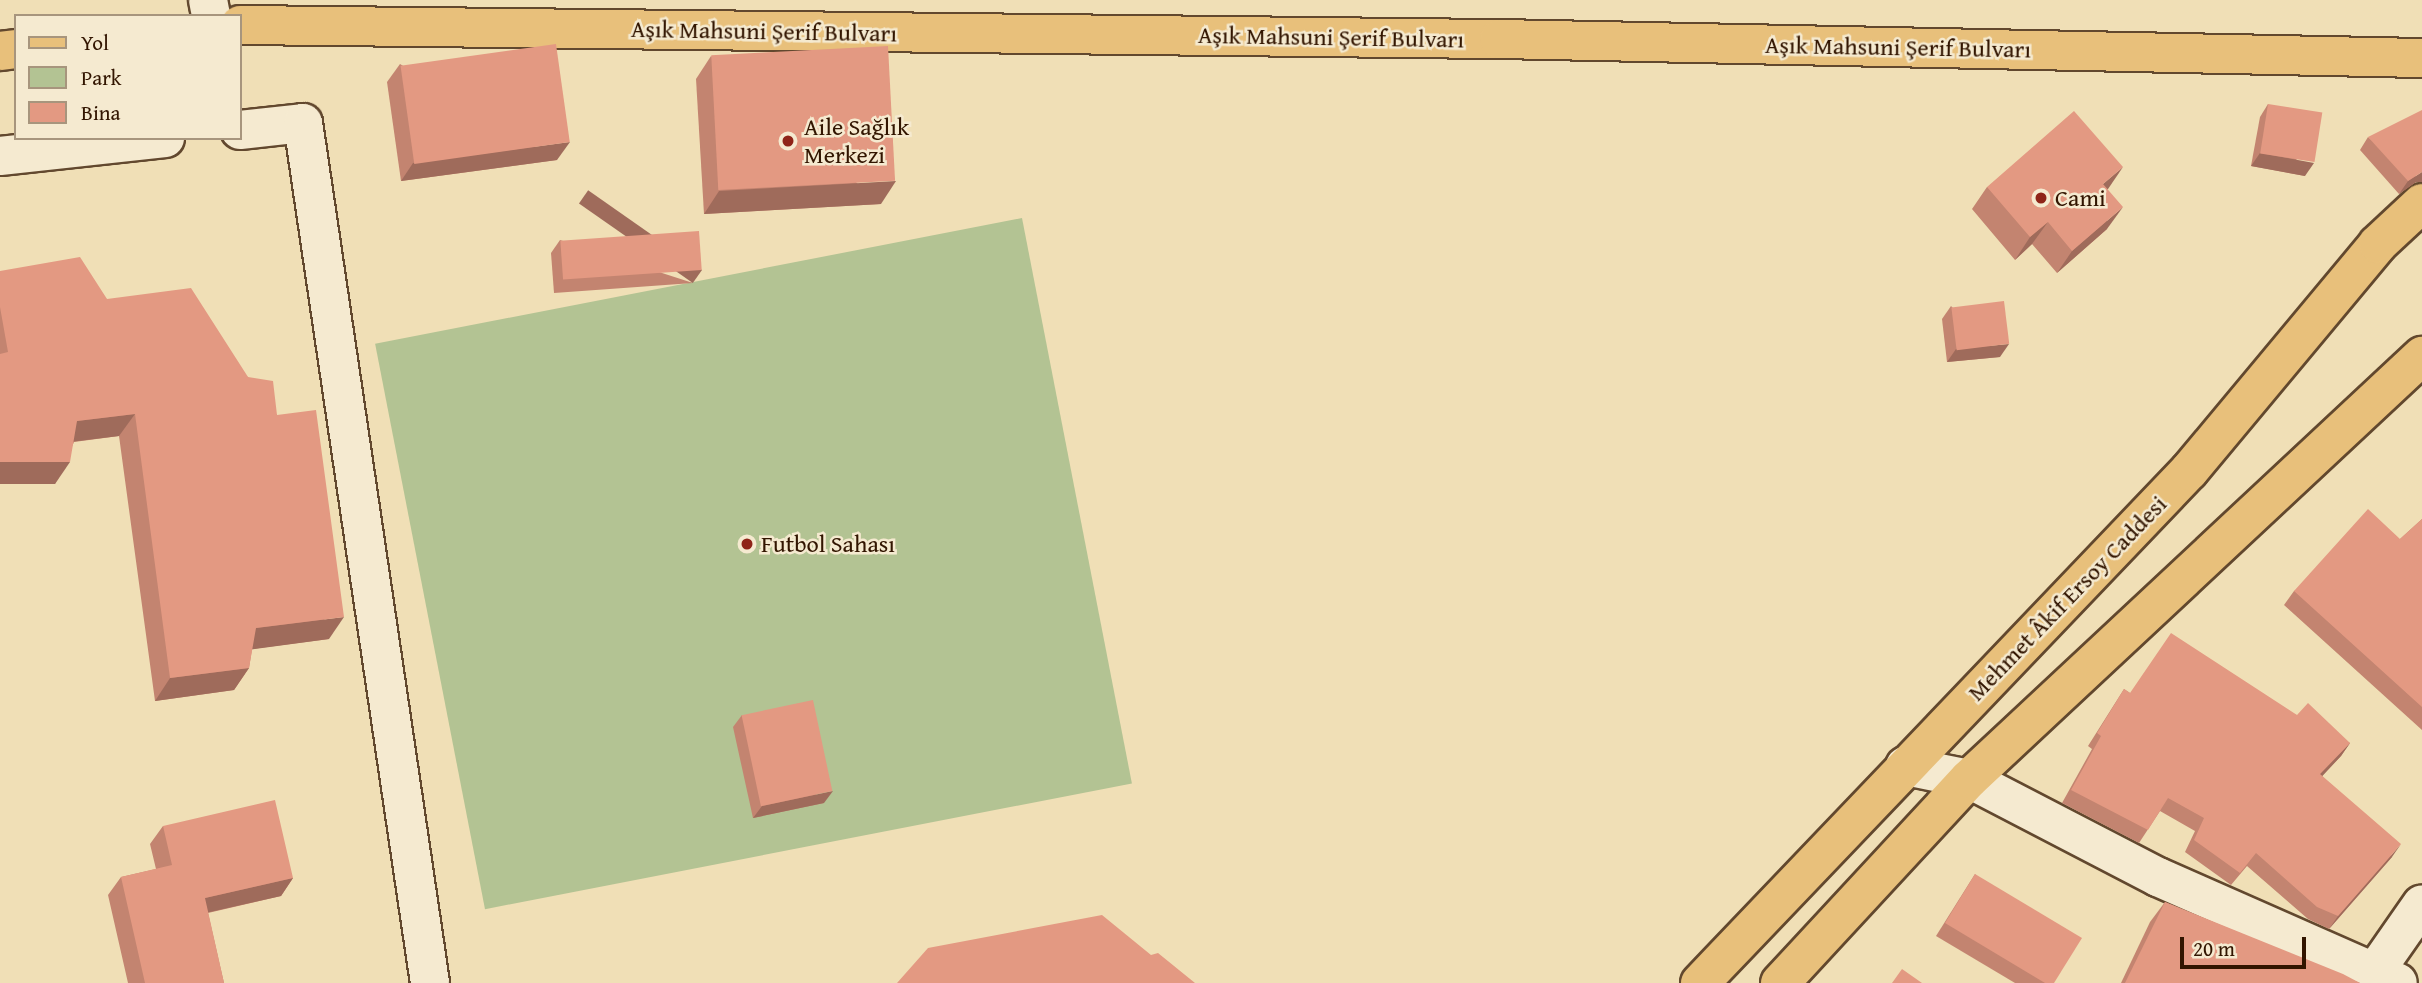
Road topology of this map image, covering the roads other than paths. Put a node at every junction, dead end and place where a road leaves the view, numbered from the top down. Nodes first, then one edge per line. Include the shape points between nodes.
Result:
1 (242, 25) edge
2 (2422, 58) edge
3 (242, 130) edge
4 (147, 140) edge
5 (0, 156) edge
6 (2422, 203) edge
7 (2422, 356) edge
8 (1905, 766) junction
9 (1969, 779) junction
10 (2422, 904) edge
11 (2387, 976) edge
12 (430, 983) edge
13 (1700, 983) edge
14 (1780, 983) edge

1 - 2 main road, Aşık Mahsuni Şerif Bulvarı via 1499,39
3 - 12 street via 303,123
4 - 5 street
6 - 8 main road, Mehmet Âkif Ersoy Caddesi via 2378,244 2189,471
7 - 9 main road
8 - 9 street
8 - 13 main road, Mehmet Âkif Ersoy Caddesi
9 - 11 street via 2158,877
9 - 14 main road
10 - 11 street

